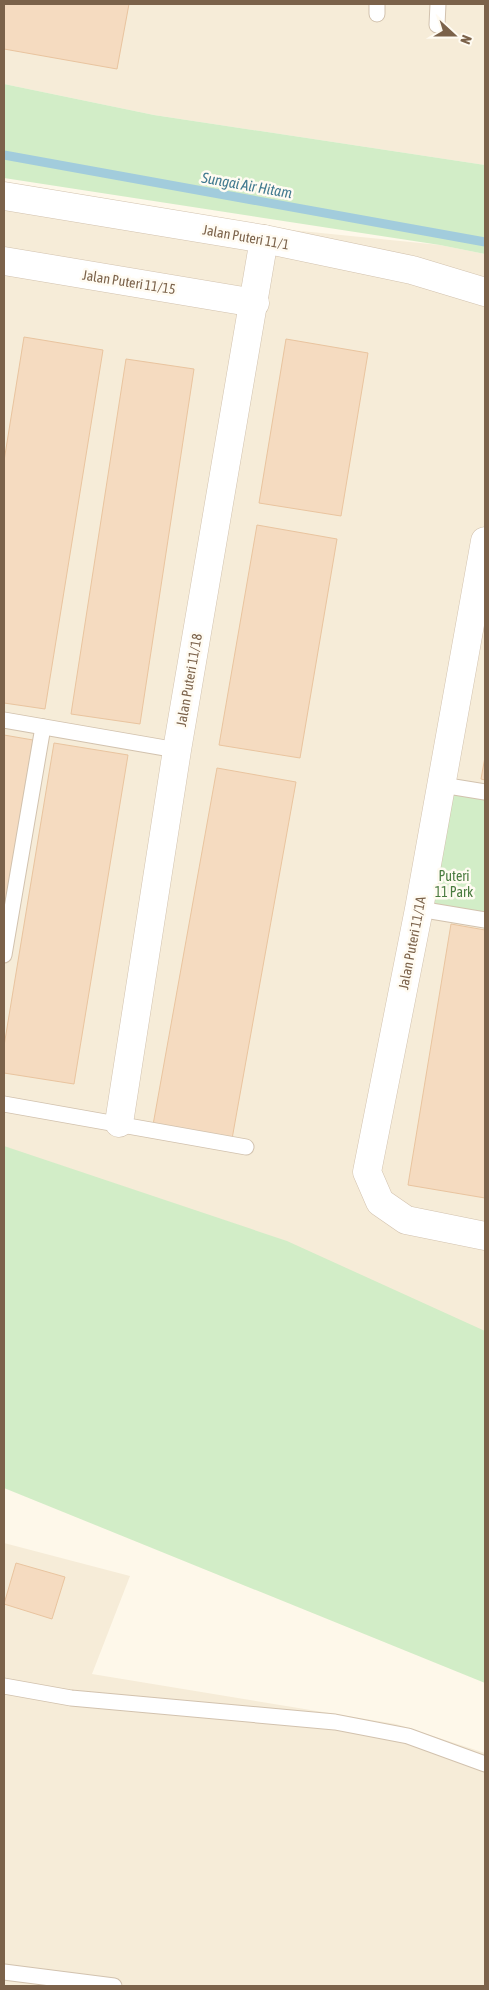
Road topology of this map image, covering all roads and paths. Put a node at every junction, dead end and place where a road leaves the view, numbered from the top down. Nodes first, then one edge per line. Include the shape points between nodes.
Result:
1 (438, 4) edge
2 (437, 25) dead end
3 (4, 196) edge
4 (264, 239) junction
5 (4, 261) edge
6 (485, 292) edge
7 (254, 303) junction
8 (485, 541) edge
9 (4, 720) edge
10 (43, 727) junction
11 (177, 750) junction
12 (442, 785) junction
13 (485, 792) edge
14 (419, 909) junction
15 (485, 920) edge
16 (4, 955) edge
17 (4, 1104) edge
18 (119, 1123) junction
19 (246, 1147) dead end
20 (485, 1236) edge
21 (4, 1686) edge
22 (485, 1764) edge
23 (4, 1972) edge
24 (114, 1986) edge

1 - 2 lane
3 - 4 street, Jalan Puteri 11/1
4 - 6 street, Jalan Puteri 11/1 via 412,270
4 - 7 street, Jalan Puteri 11/18
5 - 7 street, Jalan Puteri 11/15
7 - 11 street, Jalan Puteri 11/18
8 - 12 street, Jalan Puteri 11/1A
9 - 10 lane
10 - 11 lane
10 - 16 lane
11 - 18 street, Jalan Puteri 11/18
12 - 13 lane
12 - 14 street, Jalan Puteri 11/1A
14 - 15 lane
14 - 20 street, Jalan Puteri 11/1A via 367,1172 380,1202 406,1220
17 - 18 lane
18 - 19 lane
21 - 22 lane via 71,1698 335,1722 408,1736
23 - 24 lane

